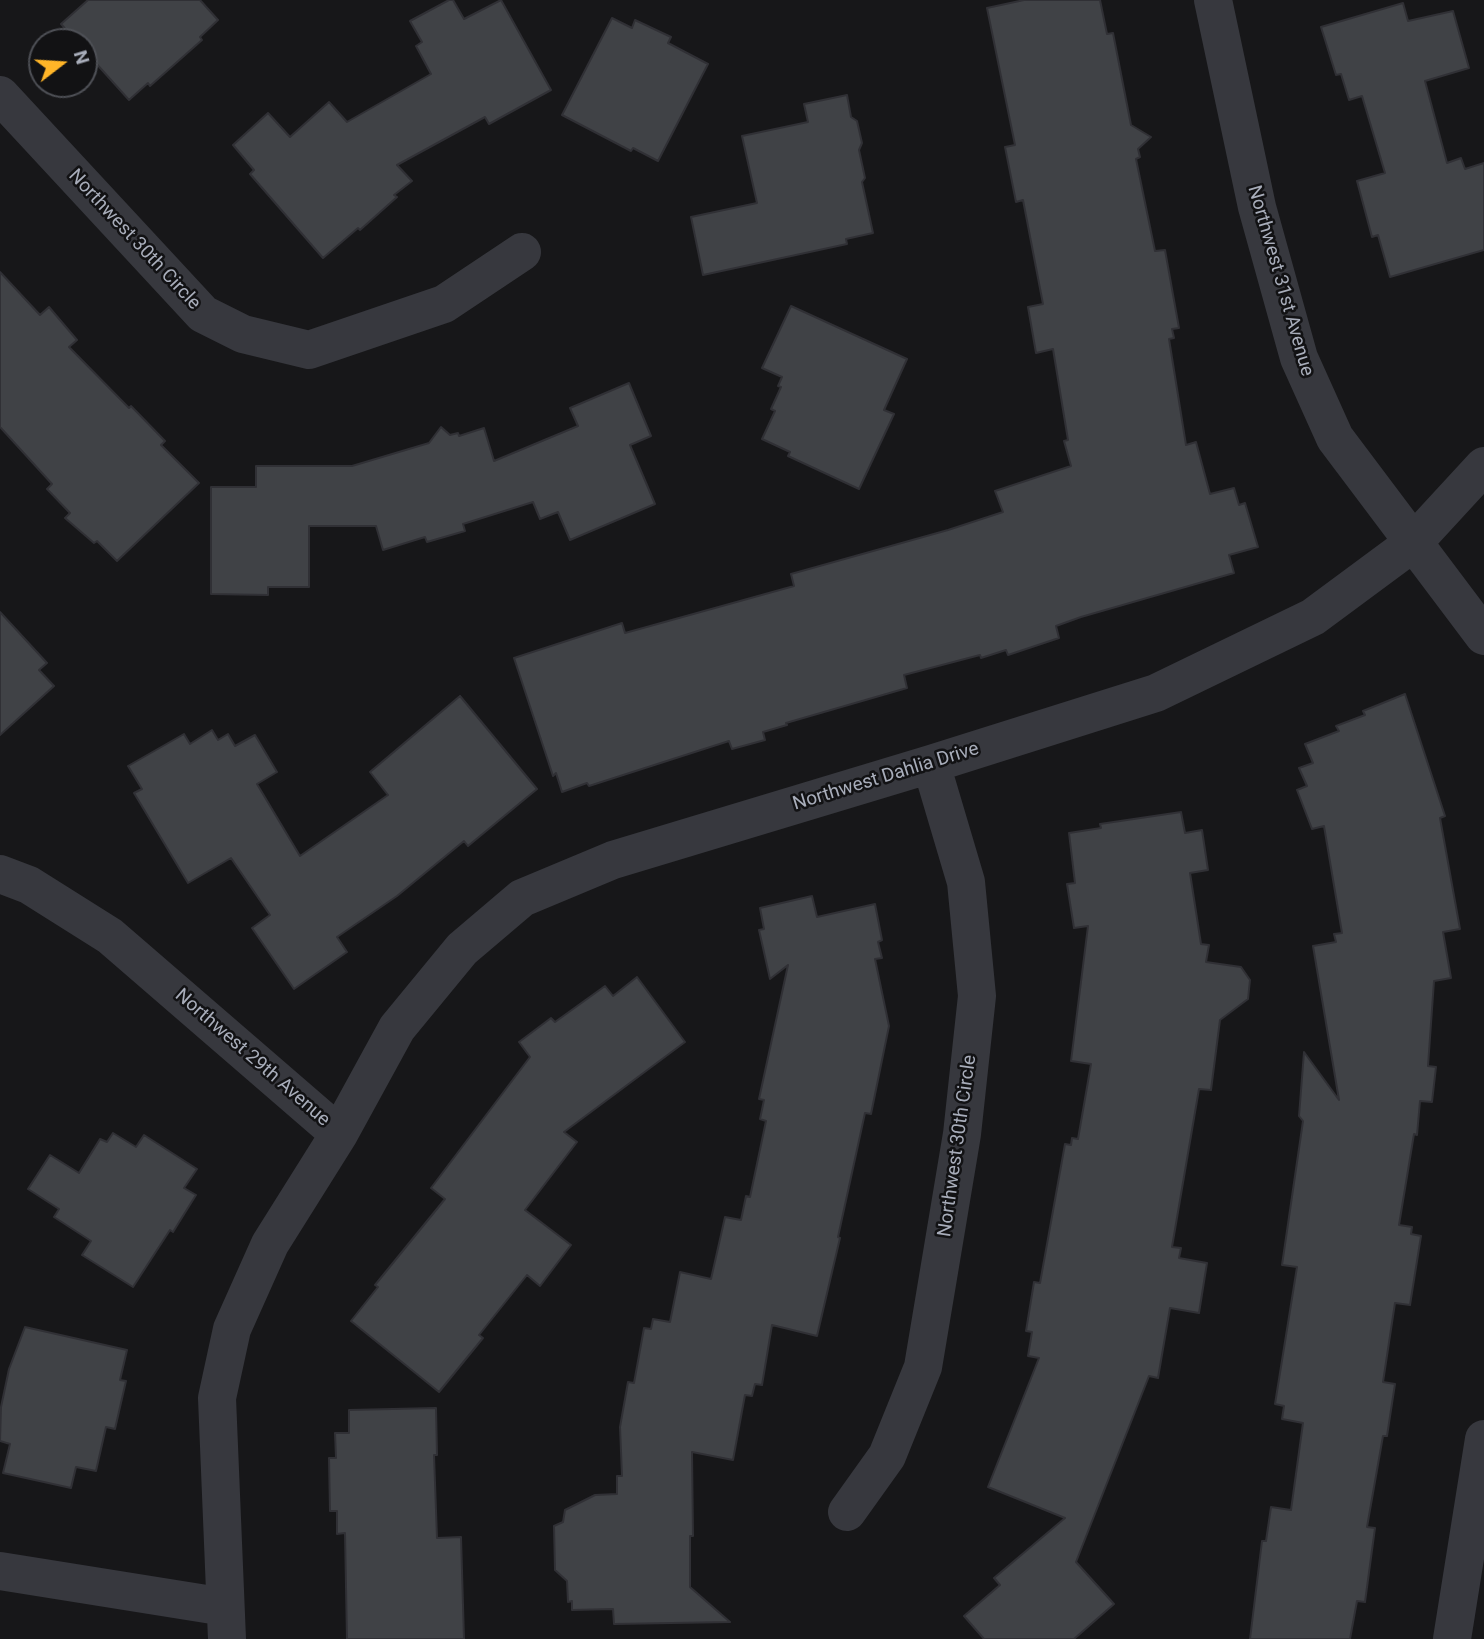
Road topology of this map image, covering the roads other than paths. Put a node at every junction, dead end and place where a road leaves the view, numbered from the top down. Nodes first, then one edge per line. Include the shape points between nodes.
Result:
1 (1213, 0) edge
2 (0, 95) edge
3 (522, 252) dead end
4 (1484, 466) edge
5 (1413, 543) junction
6 (1484, 636) edge
7 (931, 764) junction
8 (0, 874) edge
9 (339, 1134) junction
10 (1484, 1439) edge
11 (847, 1512) dead end
12 (0, 1571) edge
13 (226, 1623) edge
14 (1452, 1639) edge

1 - 5 street, Northwest 31st Avenue via 1257,207 1299,358 1335,438
2 - 3 street, Northwest 30th Circle via 203,314 243,334 309,349 444,304
4 - 5 street, Northwest Dahlia Drive
5 - 6 street, Northwest 31st Avenue
5 - 7 street, Northwest Dahlia Drive via 1313,617 1156,693
7 - 9 street, Northwest Dahlia Drive via 613,860 522,898 462,949 397,1028
7 - 11 street, Northwest 30th Circle via 966,882 977,996 962,1134 923,1367 887,1456
8 - 9 street, Northwest 29th Avenue via 29,885 110,936
9 - 13 street, Northwest 29th Avenue via 270,1244 232,1329 217,1398
10 - 14 street
12 - 13 street

